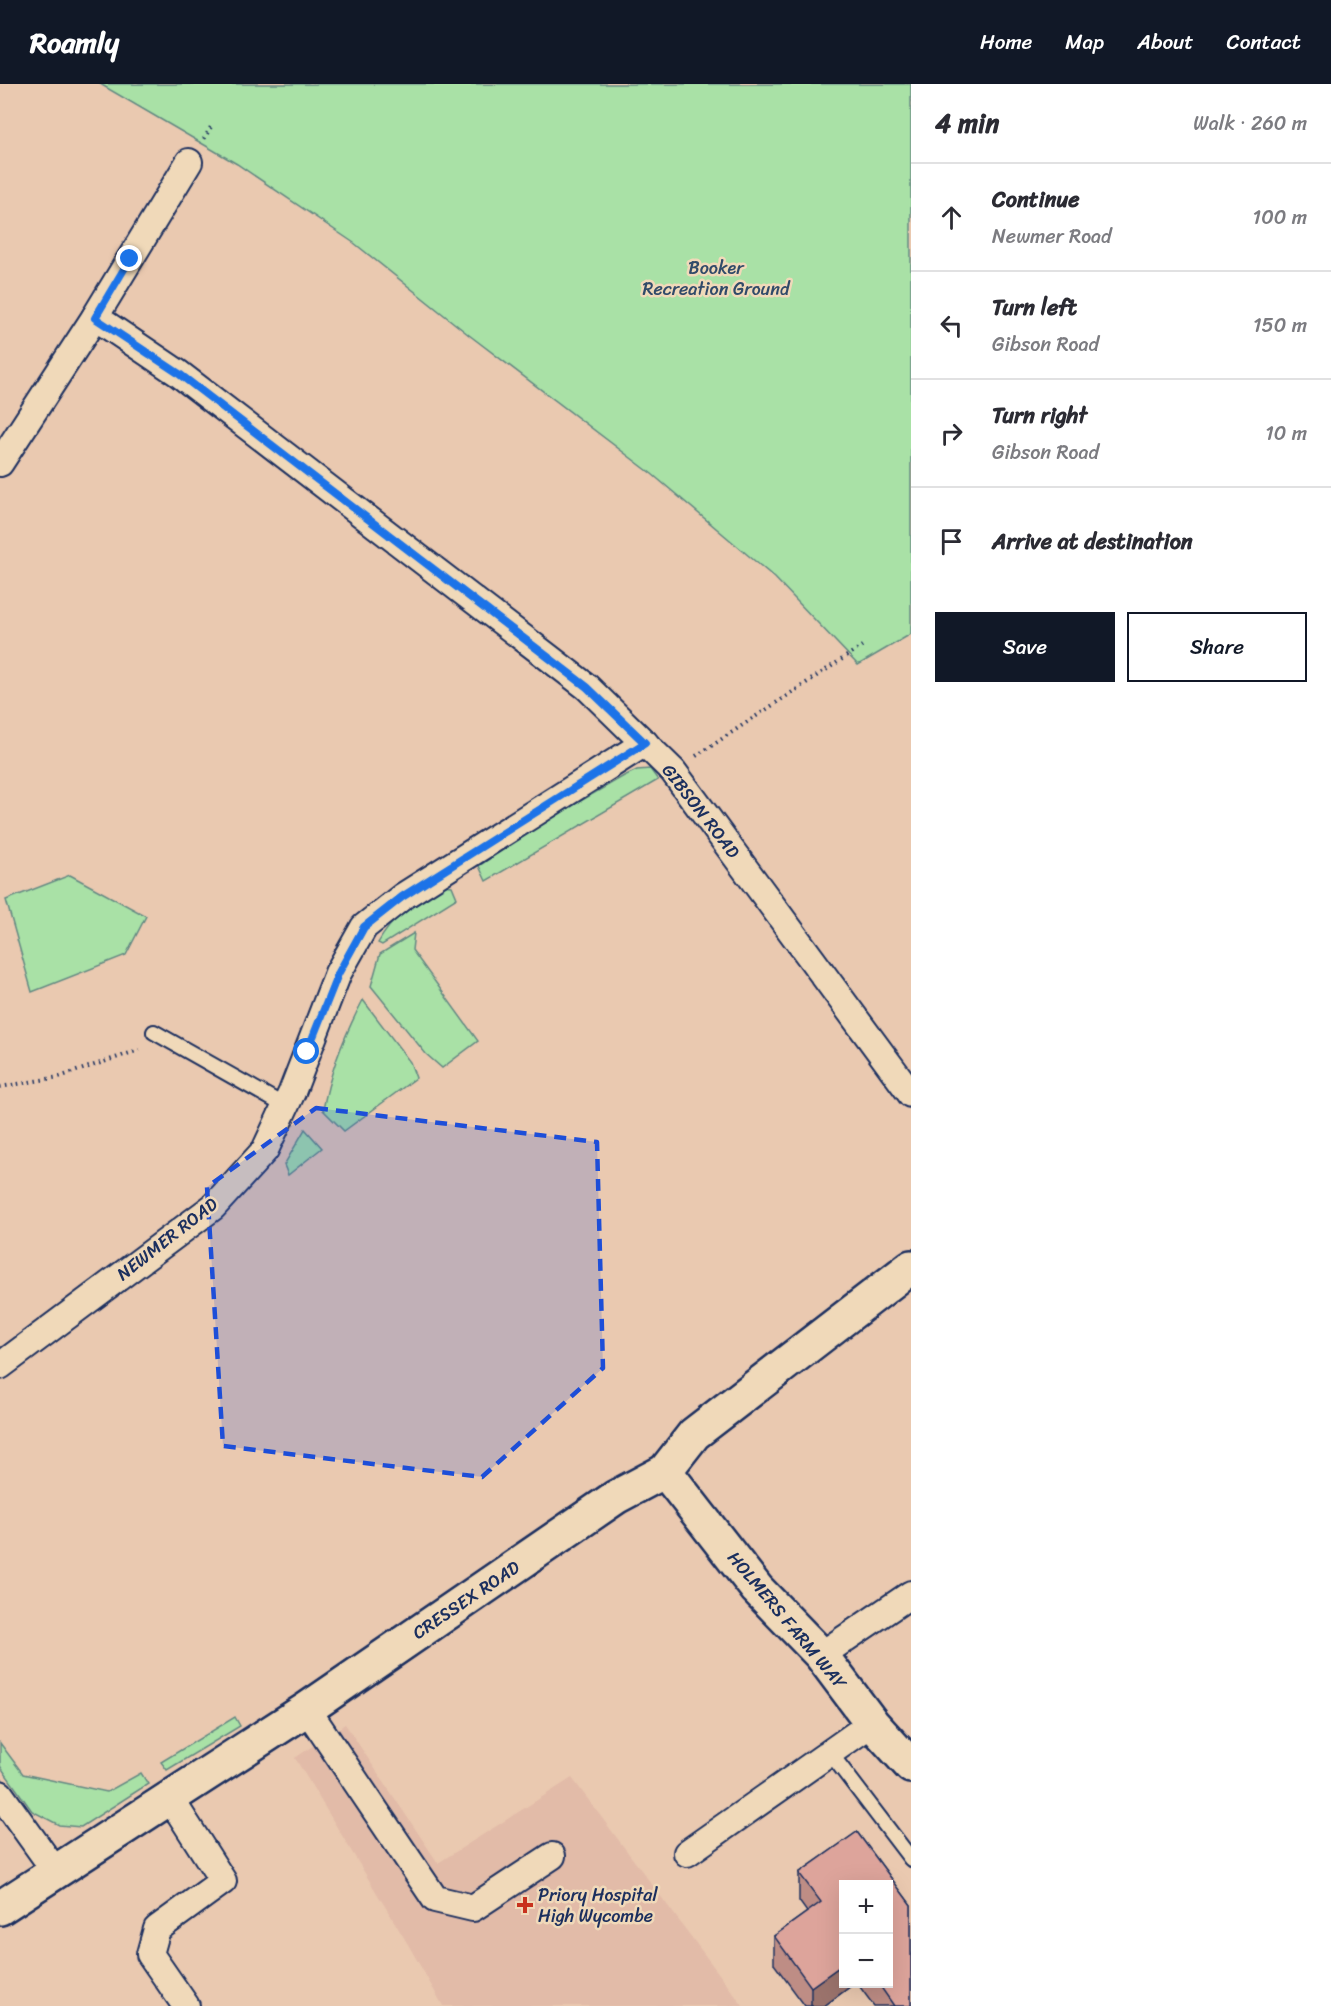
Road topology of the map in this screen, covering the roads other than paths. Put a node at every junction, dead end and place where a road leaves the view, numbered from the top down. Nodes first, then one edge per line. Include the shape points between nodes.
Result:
1 (189, 162) dead end
2 (95, 318) junction
3 (0, 463) edge
4 (645, 743) junction
5 (154, 1032) dead end
6 (911, 1094) edge
7 (285, 1106) junction
8 (911, 1267) edge
9 (0, 1366) edge
10 (665, 1471) junction
11 (911, 1594) edge
12 (821, 1655) junction
13 (307, 1709) junction
14 (872, 1723) junction
15 (831, 1754) junction
16 (911, 1766) edge
17 (0, 1794) edge
18 (170, 1798) junction
19 (687, 1852) dead end
20 (552, 1856) dead end
21 (911, 1859) edge
22 (56, 1872) junction
23 (0, 1908) edge
24 (186, 2006) edge

1 - 2 street
2 - 3 street
2 - 4 street, GIBSON ROAD via 178,373 587,687
4 - 6 street, GIBSON ROAD via 673,771
4 - 7 street, NEWMER ROAD via 402,897 364,927 338,974
5 - 7 lane
7 - 9 street, NEWMER ROAD via 266,1150 213,1206
8 - 10 street, CRESSEX ROAD via 694,1434
10 - 12 street, HOLMERS FARM WAY via 757,1589
10 - 13 street, CRESSEX ROAD via 616,1497
11 - 12 street
12 - 14 street, HOLMERS FARM WAY
13 - 18 street, CRESSEX ROAD
13 - 20 street via 435,1899 473,1908
14 - 15 street
14 - 16 street, HOLMERS FARM WAY
15 - 19 street
15 - 21 lane
17 - 22 street
18 - 22 street, CRESSEX ROAD
18 - 24 street via 223,1881 157,1929 150,1953
22 - 23 street, CRESSEX ROAD

